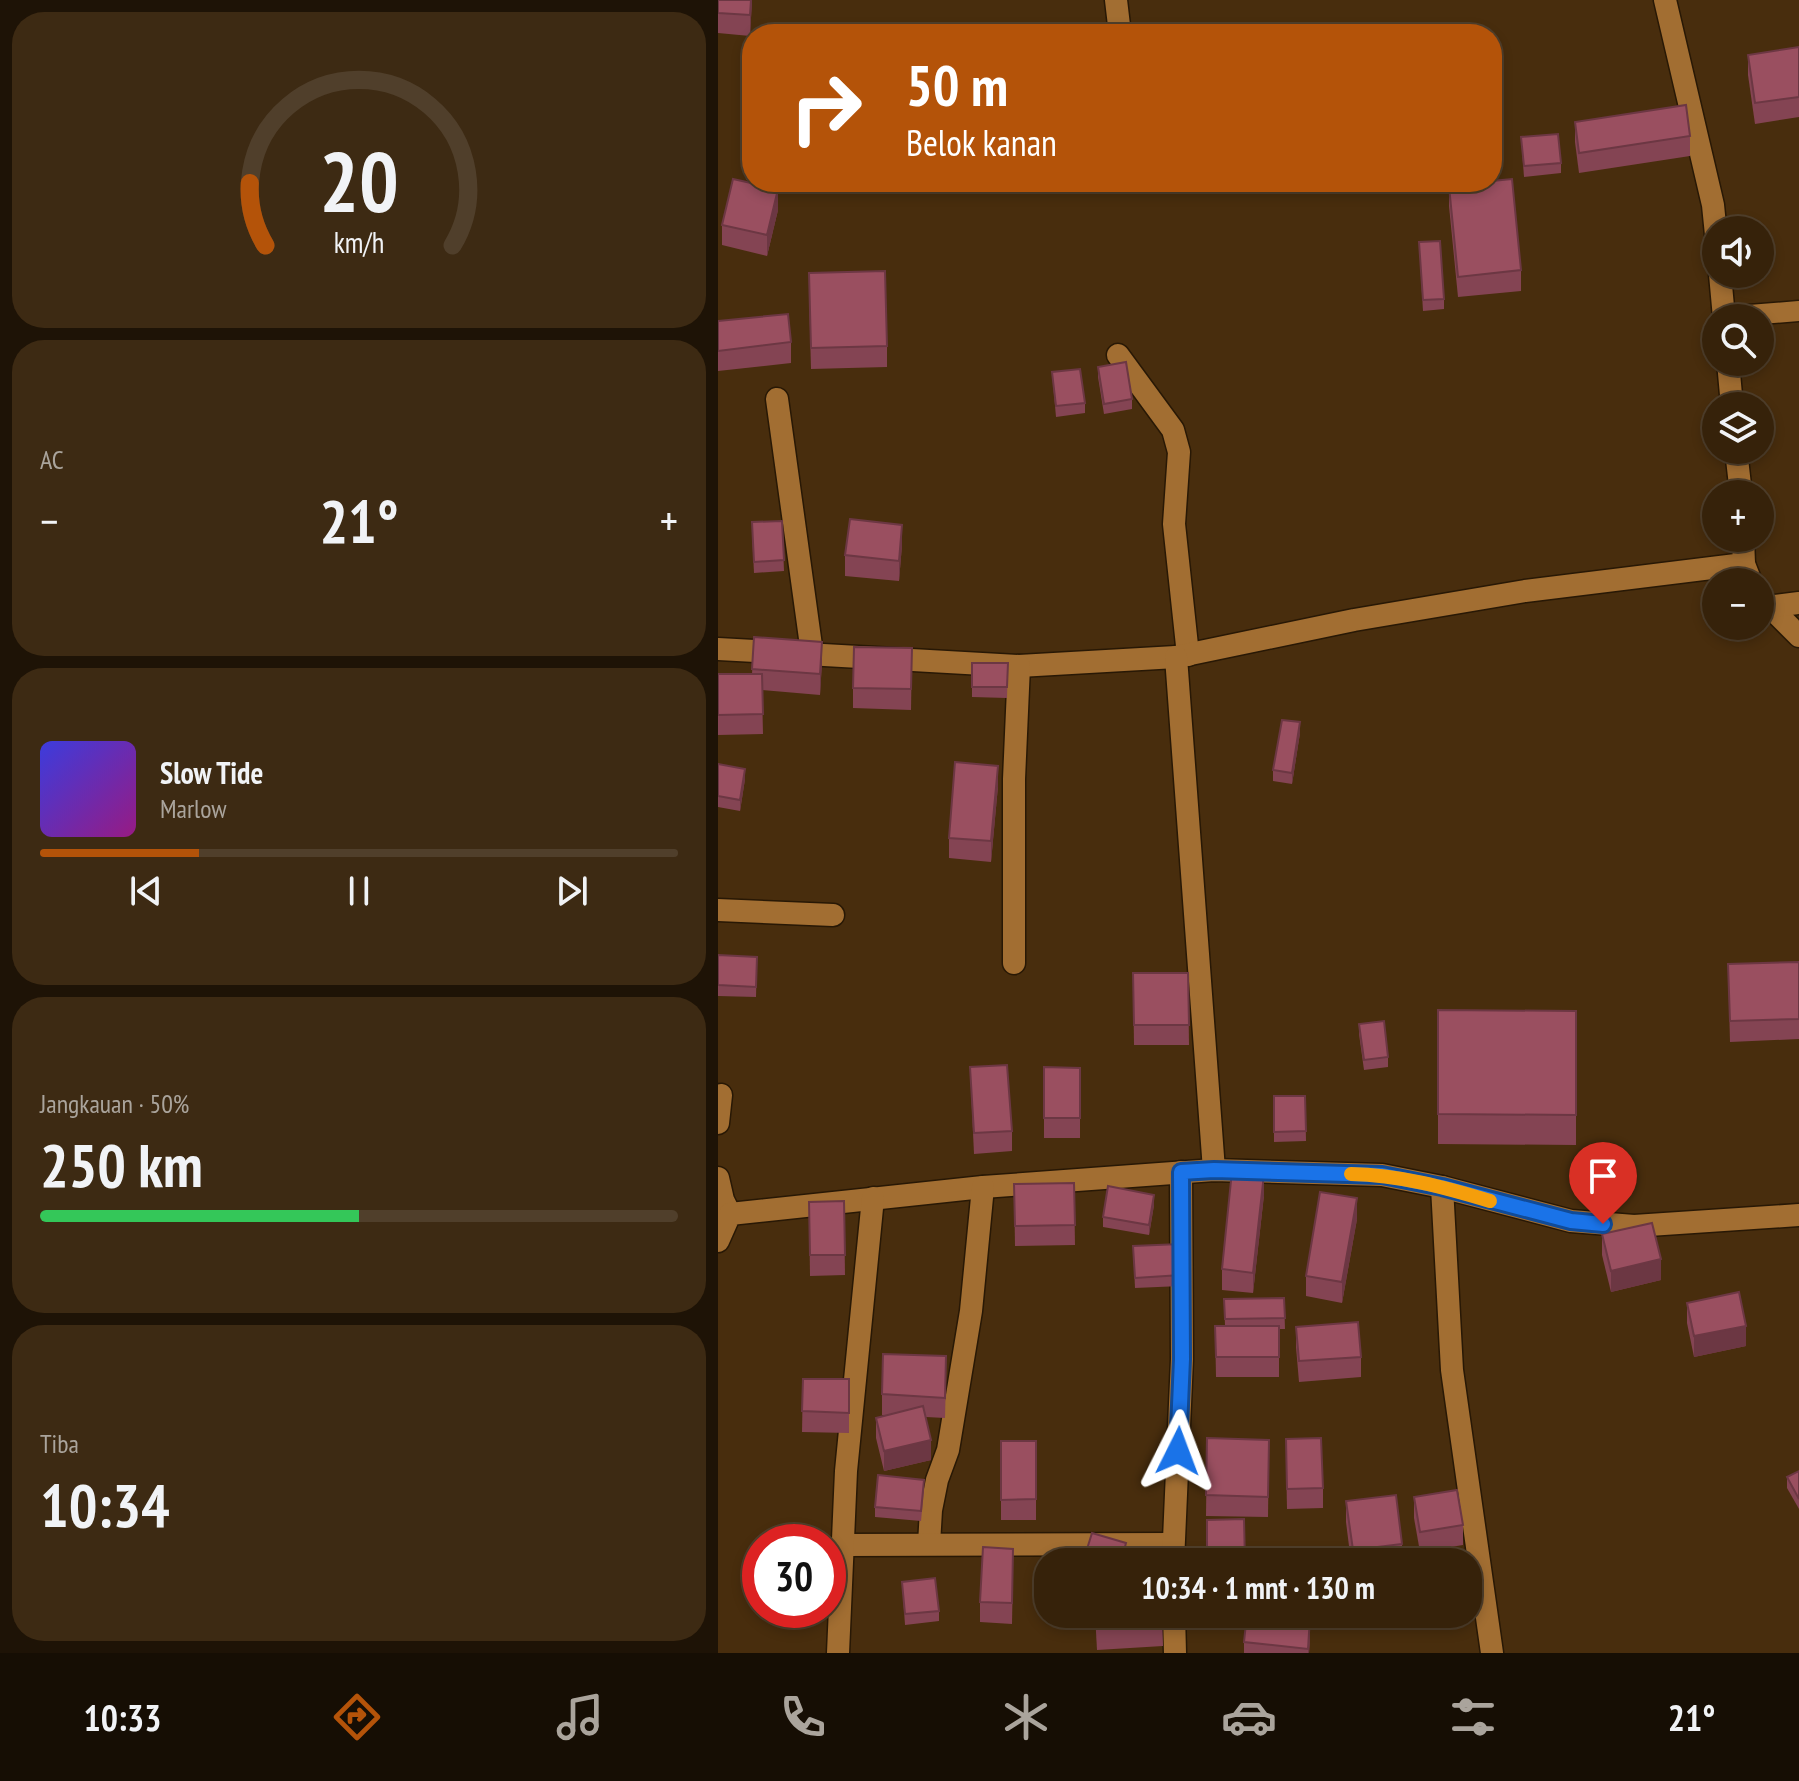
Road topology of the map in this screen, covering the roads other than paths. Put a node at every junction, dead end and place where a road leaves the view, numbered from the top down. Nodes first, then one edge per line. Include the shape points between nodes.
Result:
1 (1116, 0) edge
2 (1665, 0) edge
3 (1119, 24) edge
4 (1714, 216) edge
5 (1799, 311) edge
6 (1774, 313) edge
7 (1118, 355) dead end
8 (777, 399) dead end
9 (1702, 577) edge
10 (1774, 602) edge
11 (1799, 603) edge
12 (1774, 612) edge
13 (1799, 636) edge
14 (718, 649) edge
15 (812, 653) junction
16 (1182, 656) junction
17 (1019, 666) junction
18 (718, 910) edge
19 (833, 915) dead end
20 (1014, 963) dead end
21 (721, 1095) dead end
22 (718, 1123) edge
23 (1214, 1170) junction
24 (1181, 1172) junction
25 (718, 1178) edge
26 (983, 1187) junction
27 (1442, 1187) junction
28 (873, 1198) junction
29 (730, 1214) junction
30 (1799, 1215) edge
31 (718, 1241) edge
32 (844, 1524) edge
33 (929, 1544) junction
34 (846, 1545) edge
35 (1037, 1548) edge
36 (1173, 1548) edge
37 (839, 1628) edge
38 (1174, 1628) edge
39 (838, 1653) edge
40 (1175, 1653) edge
41 (1492, 1653) edge

1 - 3 street
2 - 4 street
5 - 6 lane
7 - 16 street via 1177,441 1174,524
8 - 15 street
9 - 16 street via 1525,591
10 - 11 street
12 - 13 street
14 - 15 street
15 - 17 street
16 - 17 street
16 - 23 street
17 - 20 street
18 - 19 street
21 - 22 street
23 - 24 street
23 - 27 street via 1382,1175
24 - 26 street
24 - 36 street via 1182,1359
25 - 29 street
26 - 28 street
26 - 33 street via 971,1311 948,1450 931,1510
27 - 30 street via 1571,1221 1634,1226
27 - 41 street via 1452,1370
28 - 29 street
28 - 32 street
29 - 31 street
33 - 34 street
33 - 35 street
37 - 39 street
38 - 40 street

